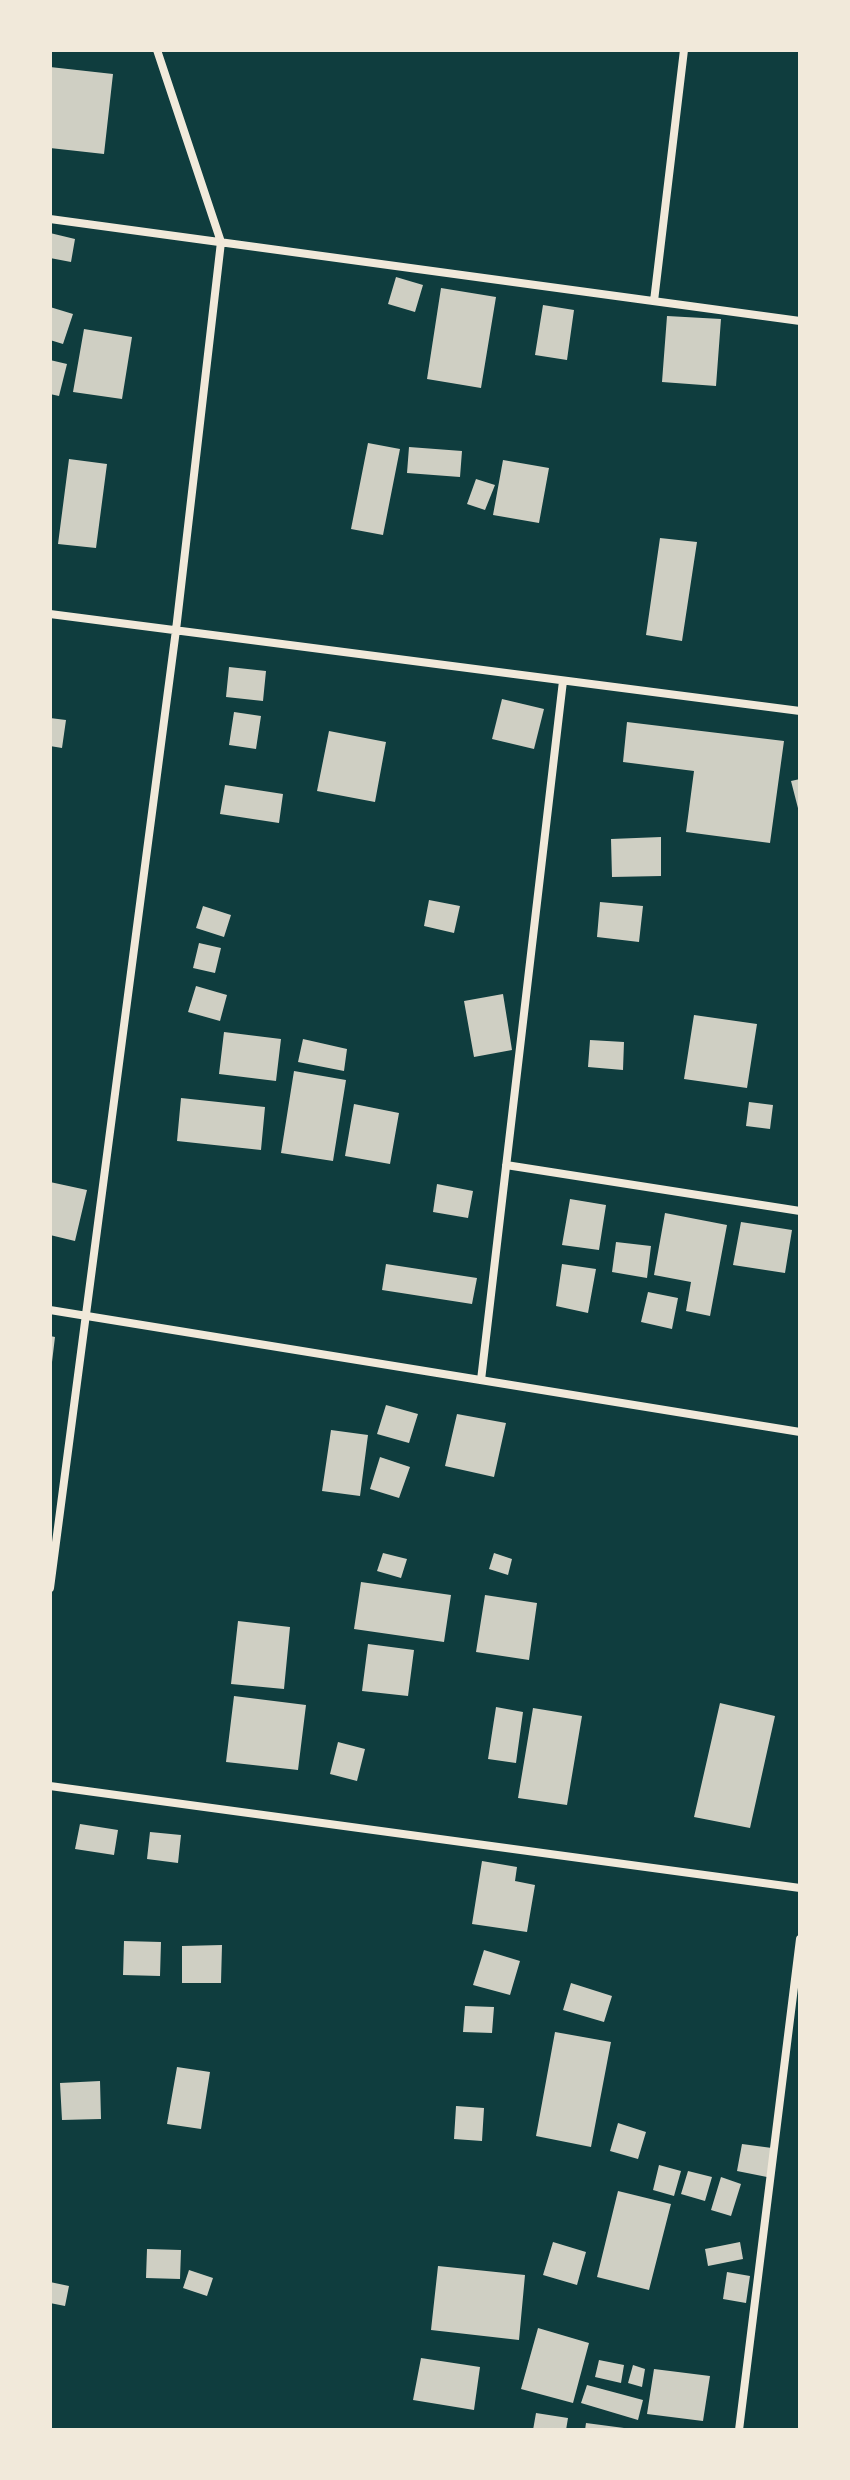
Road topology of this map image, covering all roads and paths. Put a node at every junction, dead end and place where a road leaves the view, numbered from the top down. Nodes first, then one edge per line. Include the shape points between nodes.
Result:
1 (157, 50) edge
2 (684, 50) edge
3 (50, 219) edge
4 (221, 242) junction
5 (654, 301) junction
6 (800, 321) edge
7 (50, 614) edge
8 (176, 630) junction
9 (563, 681) junction
10 (800, 711) edge
11 (506, 1165) junction
12 (800, 1211) edge
13 (50, 1310) edge
14 (84, 1315) junction
15 (481, 1380) junction
16 (800, 1432) edge
17 (50, 1588) edge
18 (50, 1786) edge
19 (800, 1888) edge
20 (800, 1939) edge
21 (739, 2430) edge

1 - 4 street
2 - 5 street
3 - 4 street
4 - 5 street
4 - 8 street
5 - 6 street
7 - 8 street
8 - 9 street
8 - 14 street
9 - 10 street
9 - 11 street
11 - 12 street
11 - 15 street
13 - 14 street
14 - 15 street
14 - 17 street
15 - 16 street
18 - 19 street
20 - 21 street

